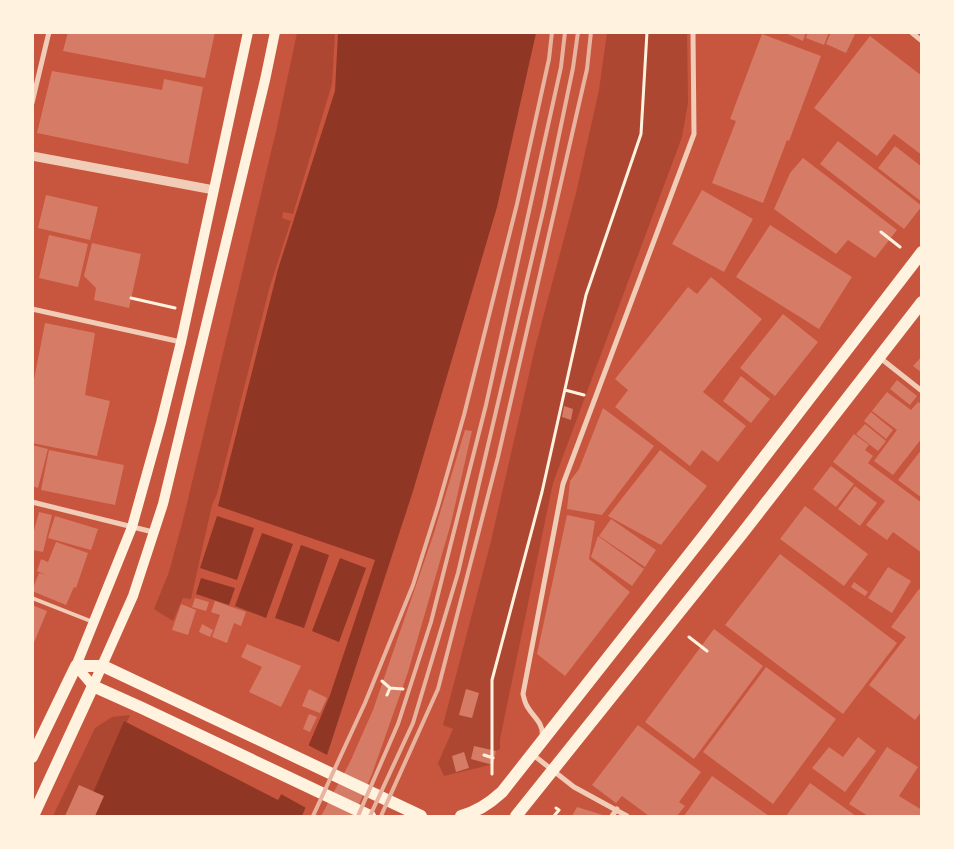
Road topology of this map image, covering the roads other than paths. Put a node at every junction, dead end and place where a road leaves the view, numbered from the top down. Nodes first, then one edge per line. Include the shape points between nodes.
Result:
1 (49, 32) edge
2 (248, 32) edge
3 (275, 32) edge
4 (693, 32) edge
5 (911, 32) edge
6 (922, 41) edge
7 (32, 103) edge
8 (32, 156) edge
9 (214, 190) junction
10 (922, 252) edge
11 (922, 302) edge
12 (32, 309) edge
13 (181, 342) junction
14 (879, 357) junction
15 (922, 390) edge
16 (32, 502) edge
17 (132, 527) junction
18 (154, 533) junction
19 (32, 598) edge
20 (95, 622) junction
21 (76, 666) junction
22 (103, 666) junction
23 (93, 686) junction
24 (532, 755) junction
25 (32, 757) edge
26 (553, 771) junction
27 (617, 810) junction
28 (34, 816) edge
29 (370, 816) edge
30 (419, 816) edge
31 (460, 816) edge
32 (516, 816) edge
33 (612, 816) edge
34 (627, 816) edge

1 - 7 street
2 - 9 main road
3 - 18 main road
4 - 24 street via 694,134 563,484 522,694 543,731 542,740
5 - 6 street
8 - 9 street
9 - 13 main road
10 - 24 main road
11 - 14 main road
12 - 13 street
13 - 17 main road
14 - 15 street
14 - 26 main road
16 - 17 street
17 - 18 street
17 - 20 main road
18 - 22 main road via 133,596
19 - 20 lane
20 - 21 main road
21 - 22 main road
21 - 23 main road
21 - 25 main road
22 - 23 main road
22 - 30 main road
23 - 28 main road
23 - 29 main road
24 - 26 street
24 - 31 main road via 492,801
26 - 27 street via 574,787
26 - 32 main road
27 - 33 street
27 - 34 street

